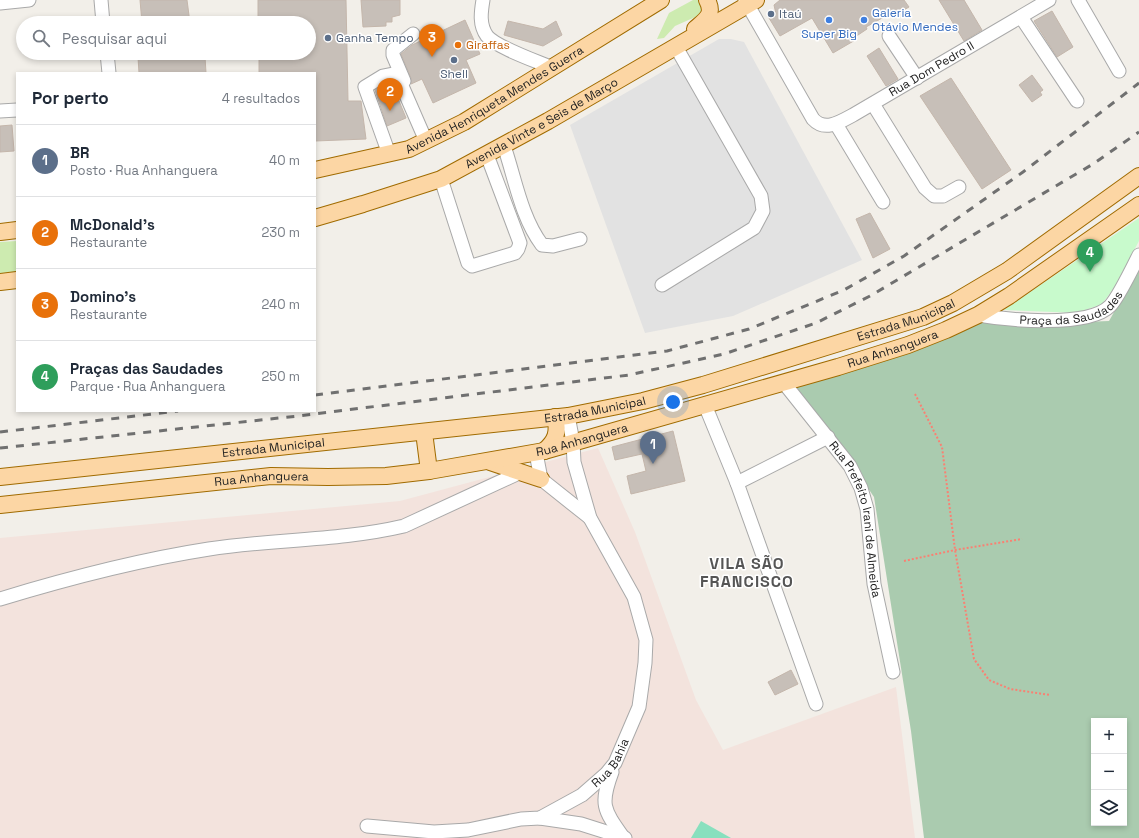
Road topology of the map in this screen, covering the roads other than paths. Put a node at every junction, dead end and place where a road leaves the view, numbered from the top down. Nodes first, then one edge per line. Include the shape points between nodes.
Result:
1 (28, 0) edge
2 (101, 0) edge
3 (483, 0) edge
4 (661, 0) edge
5 (707, 0) edge
6 (1049, 0) edge
7 (1078, 0) edge
8 (750, 2) edge
9 (0, 3) edge
10 (102, 16) edge
11 (1021, 16) junction
12 (413, 34) dead end
13 (889, 36) dead end
14 (676, 47) junction
15 (108, 60) edge
16 (550, 68) junction
17 (1119, 71) dead end
18 (109, 72) edge
19 (917, 78) junction
20 (1077, 101) dead end
21 (873, 104) junction
22 (16, 110) edge
23 (0, 112) edge
24 (836, 124) junction
25 (429, 139) junction
26 (504, 146) junction
27 (389, 154) junction
28 (487, 155) junction
29 (316, 170) edge
30 (1139, 176) edge
31 (441, 179) junction
32 (960, 187) dead end
33 (883, 202) dead end
34 (1139, 205) edge
35 (316, 218) edge
36 (16, 230) edge
37 (0, 232) edge
38 (580, 240) dead end
39 (1139, 255) edge
40 (16, 280) edge
41 (0, 282) edge
42 (662, 286) dead end
43 (978, 315) junction
44 (784, 383) junction
45 (705, 405) junction
46 (562, 416) junction
47 (491, 425) junction
48 (828, 437) junction
49 (425, 440) junction
50 (573, 442) junction
51 (262, 449) junction
52 (540, 452) junction
53 (489, 462) junction
54 (429, 471) junction
55 (521, 472) junction
56 (0, 477) edge
57 (541, 479) junction
58 (736, 483) junction
59 (0, 505) edge
60 (590, 518) junction
61 (0, 599) edge
62 (893, 672) dead end
63 (816, 704) dead end
64 (615, 763) junction
65 (540, 818) junction
66 (367, 826) dead end
67 (468, 834) edge
68 (433, 835) edge
69 (624, 838) edge

1 - 9 street
2 - 10 street
3 - 16 street via 481,20 487,36
4 - 16 main road, Avenida Henriqueta Mendes Guerra
5 - 14 main road via 710,14
6 - 11 street, Rua Dom Pedro II
7 - 17 street
8 - 14 main road, Avenida Vinte e Seis de Março
8 - 24 street via 813,119 818,124 826,126
11 - 19 street, Rua Dom Pedro II
11 - 20 street
12 - 25 street via 396,46 393,55
13 - 19 street
14 - 26 main road, Avenida Vinte e Seis de Março
14 - 42 street via 761,196 763,211 754,228
15 - 18 street
16 - 25 main road, Avenida Henriqueta Mendes Guerra via 464,122
19 - 21 street, Rua Dom Pedro II
21 - 24 street, Rua Dom Pedro II
21 - 32 street via 929,192 934,196 943,196
22 - 23 street
24 - 33 street
25 - 27 main road, Avenida Henriqueta Mendes Guerra via 409,149
25 - 27 street via 400,79 393,74 383,76 364,88
26 - 28 main road, Avenida Vinte e Seis de Março
26 - 38 street via 533,233 542,245 553,246
27 - 29 main road, Avenida Henriqueta Mendes Guerra
28 - 31 main road, Avenida Vinte e Seis de Março
28 - 31 street via 520,243 515,253 472,266 468,263
30 - 46 main road, Estrada Municipal via 1007,271 953,303 923,317 703,385 643,401
31 - 35 main road, Avenida Vinte e Seis de Março
34 - 43 main road, Rua Anhanguera
36 - 37 main road
39 - 43 street, Praça da Saudades via 1111,306 1101,313 1064,320 1005,319
40 - 41 main road
43 - 44 main road, Rua Anhanguera via 908,345
44 - 45 main road, Rua Anhanguera
44 - 48 street, Rua Prefeito Irani de Almeida
45 - 50 main road, Rua Anhanguera
45 - 58 street
46 - 47 main road, Estrada Municipal
46 - 50 street
46 - 52 main road via 553,443
47 - 49 main road via 471,433
47 - 51 main road, Estrada Municipal
48 - 58 street
48 - 62 street, Rua Prefeito Irani de Almeida via 850,466 861,488 867,509 874,584
49 - 51 main road via 293,453
49 - 54 main road
50 - 52 main road, Rua Anhanguera
50 - 60 street via 574,462
51 - 56 main road, Estrada Municipal
52 - 53 main road, Rua Anhanguera
52 - 57 street
53 - 54 main road, Rua Anhanguera
53 - 55 main road
54 - 59 main road, Rua Anhanguera via 386,476 271,476
55 - 57 main road
55 - 61 street via 404,526 305,540 209,548 143,560
57 - 60 street
58 - 63 street
60 - 64 street, Rua Bahia via 634,597 646,640 639,707
64 - 65 street, Rua Bahia via 582,795
64 - 69 street via 605,789 604,802 611,819
65 - 67 street, Rua Bahia via 521,819
65 - 69 street via 581,824
66 - 68 street, Rua Bahia
67 - 68 street, Rua Bahia

